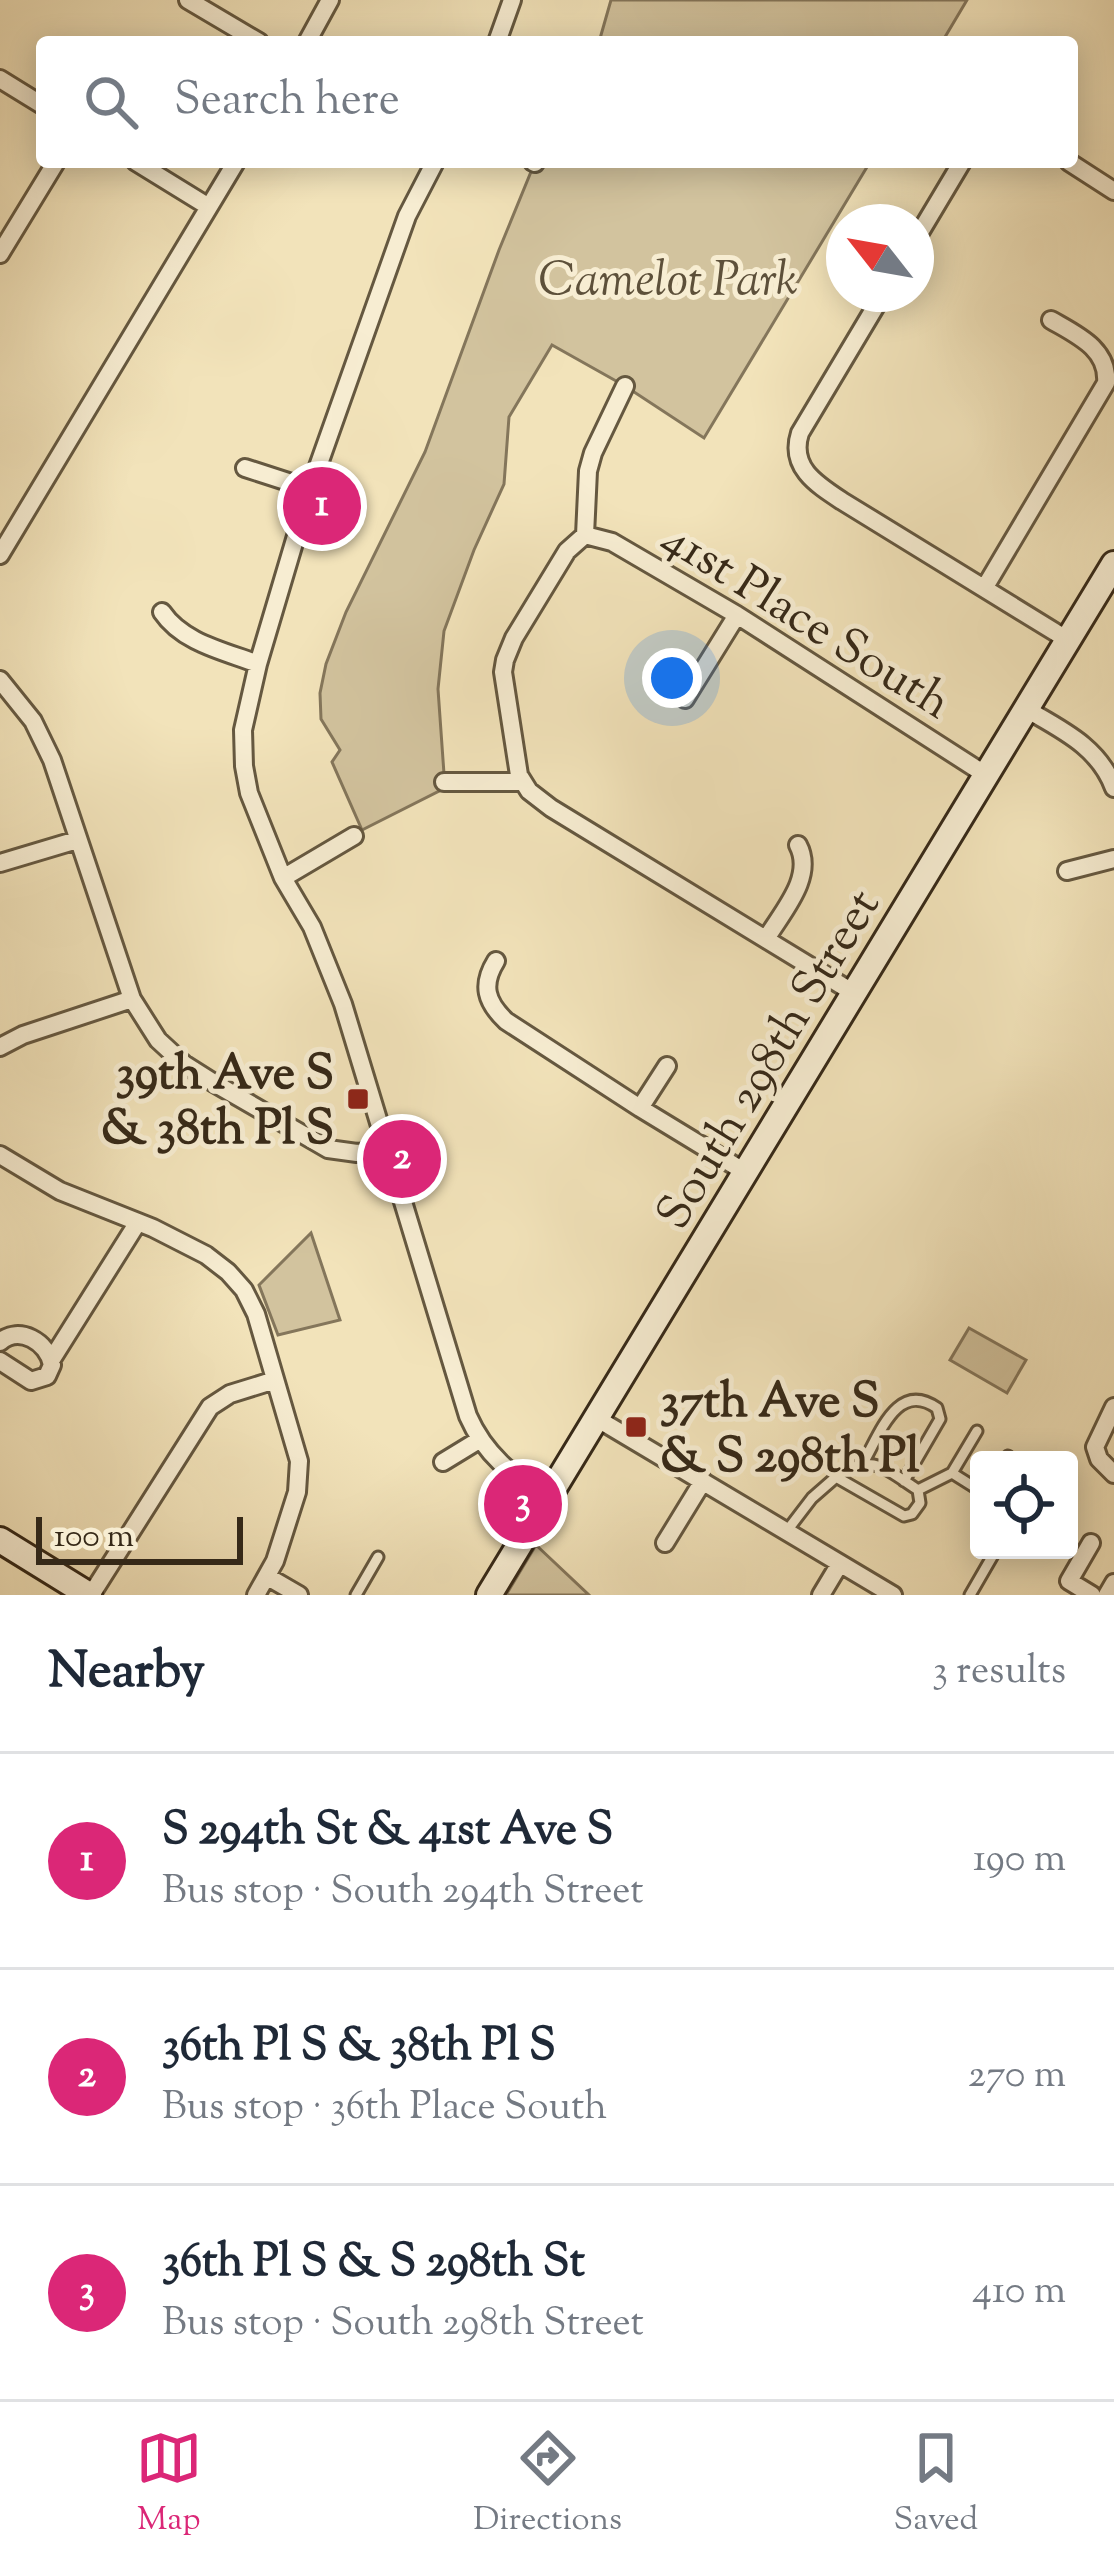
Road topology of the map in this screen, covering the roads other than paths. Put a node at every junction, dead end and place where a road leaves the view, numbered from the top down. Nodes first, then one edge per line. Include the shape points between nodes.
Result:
1 (188, 0) edge
2 (330, 0) edge
3 (512, 0) edge
4 (249, 36) edge
5 (310, 36) edge
6 (499, 36) edge
7 (0, 79) edge
8 (36, 100) edge
9 (52, 168) edge
10 (146, 168) edge
11 (232, 168) edge
12 (431, 168) edge
13 (958, 168) edge
14 (1078, 168) edge
15 (1114, 190) edge
16 (209, 207) junction
17 (934, 209) edge
18 (0, 253) edge
19 (872, 312) edge
20 (1051, 320) dead end
21 (626, 386) dead end
22 (245, 468) dead end
23 (310, 489) junction
24 (585, 535) junction
25 (0, 555) edge
26 (1112, 571) edge
27 (986, 587) junction
28 (162, 612) dead end
29 (737, 615) junction
30 (1068, 640) junction
31 (258, 664) junction
32 (0, 680) edge
33 (685, 699) dead end
34 (1026, 709) junction
35 (986, 775) junction
36 (444, 782) dead end
37 (523, 782) junction
38 (1114, 788) edge
39 (354, 836) dead end
40 (76, 839) junction
41 (798, 845) dead end
42 (1114, 859) edge
43 (0, 862) edge
44 (1067, 871) dead end
45 (283, 878) junction
46 (766, 939) junction
47 (496, 961) dead end
48 (854, 993) junction
49 (132, 999) junction
50 (0, 1047) edge
51 (667, 1066) dead end
52 (640, 1108) junction
53 (386, 1150) junction
54 (0, 1155) edge
55 (746, 1172) junction
56 (138, 1222) junction
57 (0, 1342) edge
58 (52, 1359) junction
59 (0, 1361) edge
60 (275, 1380) junction
61 (1114, 1407) edge
62 (596, 1418) junction
63 (977, 1431) dead end
64 (479, 1440) junction
65 (442, 1462) dead end
66 (863, 1463) junction
67 (952, 1474) junction
68 (1114, 1474) edge
69 (836, 1477) junction
70 (703, 1481) junction
71 (904, 1481) junction
72 (970, 1485) edge
73 (918, 1490) junction
74 (548, 1498) junction
75 (785, 1532) junction
76 (0, 1540) edge
77 (665, 1543) dead end
78 (1091, 1544) dead end
79 (378, 1557) dead end
80 (991, 1559) edge
81 (839, 1565) junction
82 (268, 1576) junction
83 (1114, 1583) edge
84 (90, 1595) edge
85 (256, 1595) edge
86 (299, 1595) edge
87 (356, 1595) edge
88 (489, 1595) edge
89 (821, 1595) edge
90 (893, 1595) edge
91 (970, 1595) edge
92 (1092, 1595) edge
93 (1107, 1595) edge

1 - 4 street
2 - 5 street
3 - 6 street
7 - 8 street
9 - 18 street
10 - 16 street
11 - 16 street
12 - 23 street via 406,216
13 - 17 street
14 - 15 street
16 - 25 street
19 - 27 street via 803,426 796,458 832,495
20 - 27 street via 1094,347 1106,383
21 - 24 street via 588,471
22 - 23 street
23 - 31 street
24 - 29 street, 41st Place South via 612,542
24 - 37 street via 567,550 505,660
26 - 30 street, South 298th Street
27 - 30 street
28 - 31 street via 186,637
29 - 33 street
29 - 35 street, 41st Place South
30 - 34 street, South 298th Street
31 - 45 street via 244,766
32 - 40 street via 52,760
34 - 35 street, South 298th Street
34 - 38 street via 1092,751
35 - 48 street, South 298th Street
36 - 37 street
37 - 46 street via 562,816
39 - 45 street
40 - 43 street
40 - 49 street
41 - 46 street via 801,880
42 - 44 street
45 - 53 street via 344,1004
46 - 48 street
47 - 52 street via 486,991 498,1014
48 - 55 street, South 298th Street
49 - 50 street
49 - 53 street via 158,1040 214,1084 328,1149
51 - 52 street
52 - 55 street
53 - 64 street
54 - 56 street via 60,1191
55 - 62 street, South 298th Street
56 - 58 street
56 - 60 street via 236,1281 256,1314
57 - 58 street via 21,1334
58 - 59 street via 47,1376 31,1381
60 - 82 street via 298,1472
60 - 84 street via 211,1407
61 - 68 street via 1096,1442
62 - 70 street
62 - 74 street, South 298th Street
63 - 67 lane
64 - 65 street
64 - 74 street
66 - 69 lane
66 - 71 lane
66 - 71 lane via 897,1408 924,1400 940,1419
67 - 72 lane
67 - 73 lane
69 - 73 lane via 908,1516 920,1503
69 - 75 lane
70 - 75 street
70 - 77 street
71 - 73 lane
74 - 88 street, South 298th Street
75 - 81 street
76 - 84 street
78 - 92 street via 1069,1581
79 - 87 lane
80 - 91 lane
81 - 89 street
81 - 90 street
82 - 85 street
82 - 86 street
83 - 93 street

